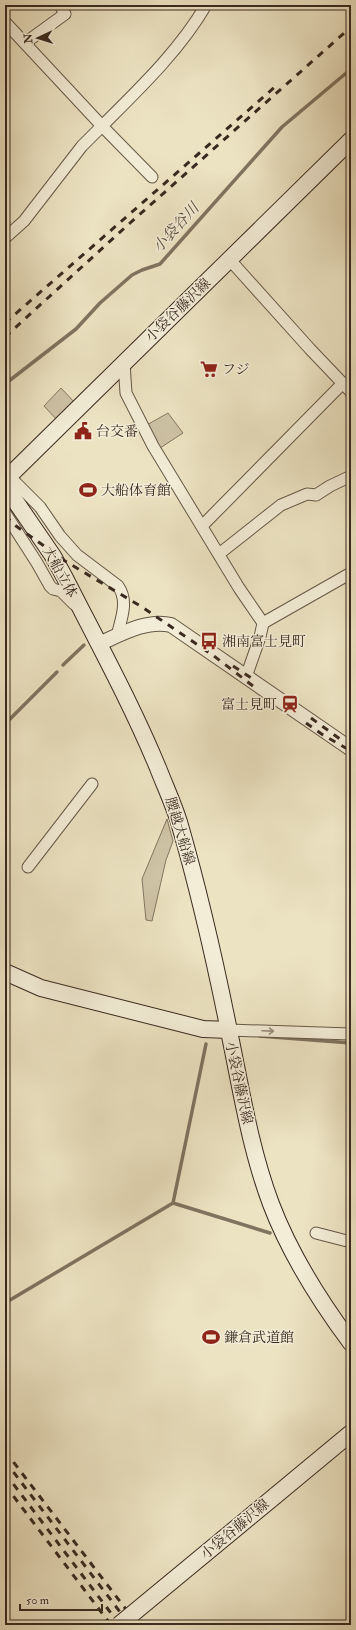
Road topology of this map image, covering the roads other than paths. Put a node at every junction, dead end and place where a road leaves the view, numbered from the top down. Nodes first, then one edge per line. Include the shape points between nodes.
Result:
1 (60, 5) edge
2 (206, 5) edge
3 (5, 22) edge
4 (25, 43) junction
5 (102, 126) junction
6 (351, 140) edge
7 (152, 177) dead end
8 (6, 237) edge
9 (230, 260) junction
10 (124, 363) junction
11 (343, 383) junction
12 (351, 392) edge
13 (351, 476) edge
14 (6, 481) edge
15 (5, 513) edge
16 (202, 526) junction
17 (220, 554) junction
18 (351, 573) edge
19 (83, 613) junction
20 (263, 623) junction
21 (117, 636) junction
22 (99, 644) junction
23 (246, 677) junction
24 (351, 748) edge
25 (92, 784) dead end
26 (28, 867) dead end
27 (5, 972) edge
28 (229, 1030) junction
29 (351, 1034) edge
30 (316, 1233) dead end
31 (351, 1242) edge
32 (351, 1343) edge
33 (351, 1433) edge
34 (118, 1625) edge

1 - 4 street via 65,14
2 - 5 street via 198,20 144,84
3 - 4 street
4 - 5 street
5 - 7 street
5 - 8 street via 82,146 24,221
6 - 9 main road, 小袋谷藤沢線
9 - 10 main road, 小袋谷藤沢線
9 - 11 street
10 - 14 main road, 小袋谷藤沢線
10 - 16 street via 126,394 153,446
11 - 12 street
11 - 16 street
13 - 17 street via 316,495 307,494 281,505
14 - 19 main road, 大船立体 via 53,556
14 - 21 street via 40,507 77,555 118,586 124,602
15 - 19 street via 50,586 61,591
16 - 17 street
17 - 20 street
18 - 20 street
19 - 22 main road, 大船立体
20 - 23 street
21 - 22 street
21 - 23 street via 152,624 171,625
22 - 28 main road, 腰越大船線 via 142,730 178,820 207,926
23 - 24 street
25 - 26 street
27 - 28 main road, 小袋谷藤沢線 via 55,992 203,1029
28 -> 29 street
28 - 32 main road, 小袋谷藤沢線 via 246,1118 271,1204 287,1241 322,1303
30 - 31 street
33 - 34 main road, 小袋谷藤沢線, bridge

